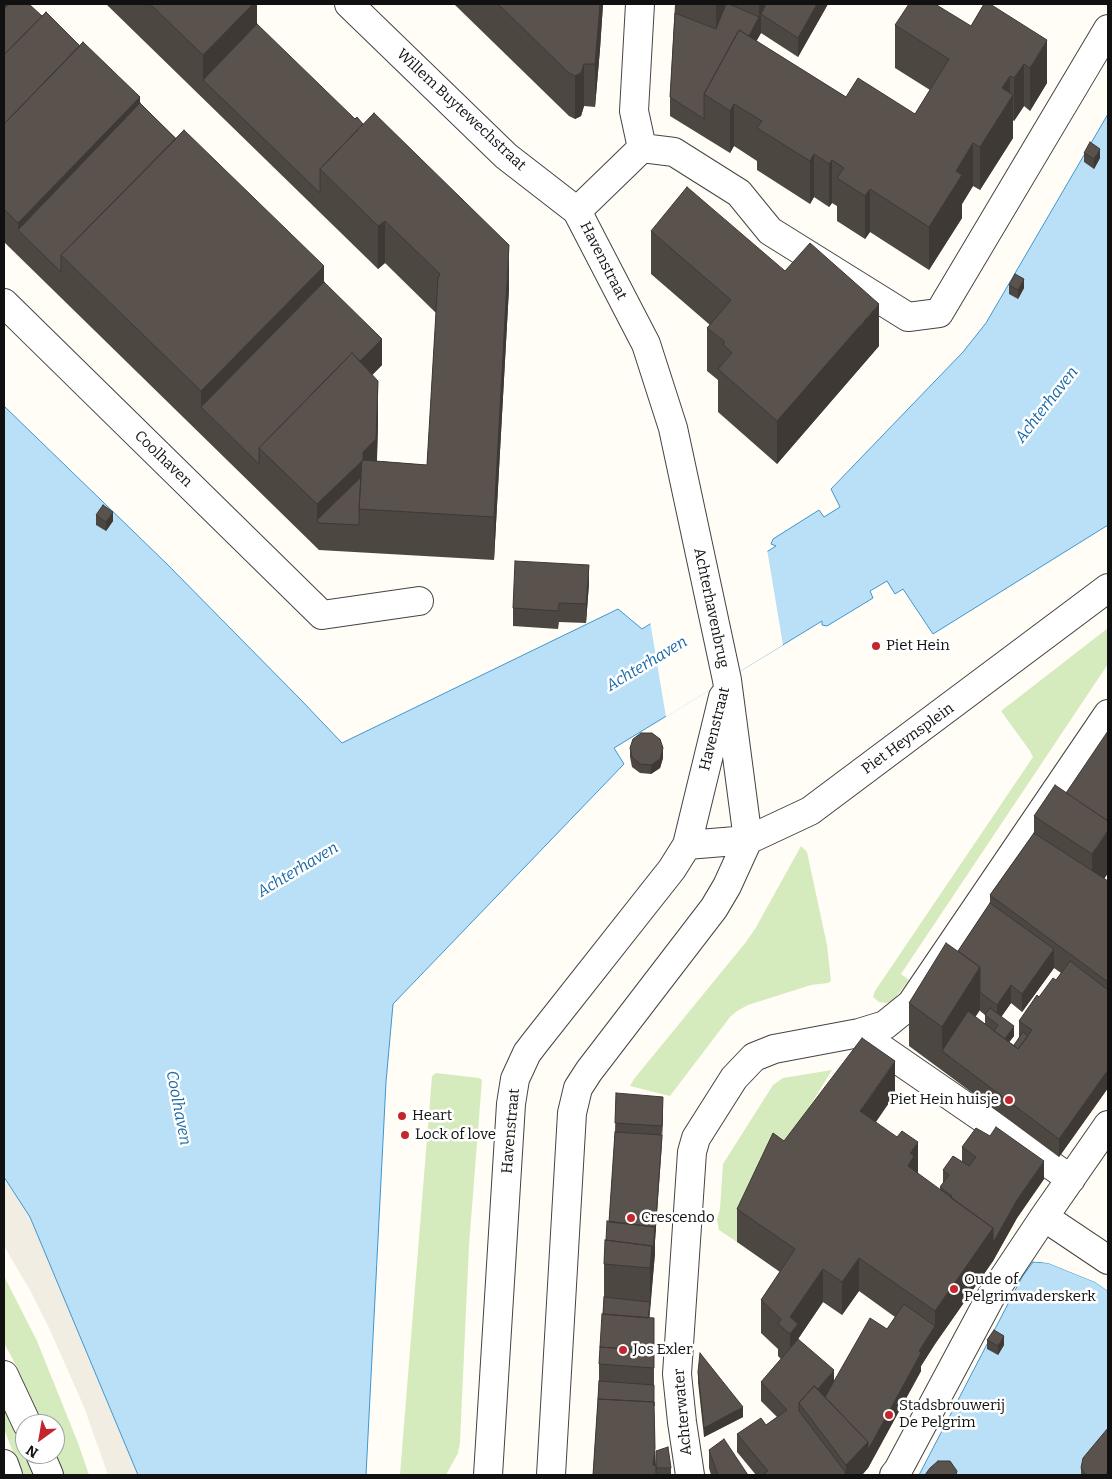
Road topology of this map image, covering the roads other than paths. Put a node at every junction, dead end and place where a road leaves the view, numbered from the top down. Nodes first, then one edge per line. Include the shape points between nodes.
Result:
1 (349, 4) edge
2 (640, 4) edge
3 (1108, 29) edge
4 (642, 148) junction
5 (576, 211) junction
6 (4, 303) edge
7 (695, 536) joint
8 (1108, 588) edge
9 (420, 601) dead end
10 (727, 680) junction
11 (1108, 714) edge
12 (748, 840) junction
13 (687, 845) junction
14 (859, 1033) junction
15 (1108, 1125) edge
16 (1071, 1179) junction
17 (1044, 1216) junction
18 (1108, 1260) edge
19 (4, 1375) edge
20 (22, 1414) edge
21 (4, 1464) edge
22 (8, 1475) edge
23 (488, 1475) edge
24 (551, 1475) edge
25 (690, 1475) edge
26 (894, 1475) edge

1 - 5 street, Willem Buytewechstraat via 506,156
2 - 4 street via 634,111
3 - 4 street via 939,313 908,317 770,231 739,192 674,152
4 - 5 street, Havenstraat
5 - 7 street, Havenstraat via 646,344 673,428
6 - 9 street, Coolhaven via 322,615
7 - 10 street, Achterhavenbrug
8 - 12 street, Piet Heynsplein via 810,811
10 - 12 street, Havenstraat
10 - 13 street, Havenstraat
11 - 14 street via 911,1004 885,1025
12 - 13 street, Piet Heynsplein
12 - 24 street via 714,908 578,1088 572,1113
13 - 23 street, Havenstraat via 672,870 536,1040 518,1070 511,1104
14 - 16 street
14 - 25 street, Achterwater via 774,1049 754,1057 734,1078 696,1138 692,1152 678,1374
15 - 16 street
16 - 17 street
17 - 18 street
17 - 26 street via 990,1298
19 - 20 street
21 - 22 street

